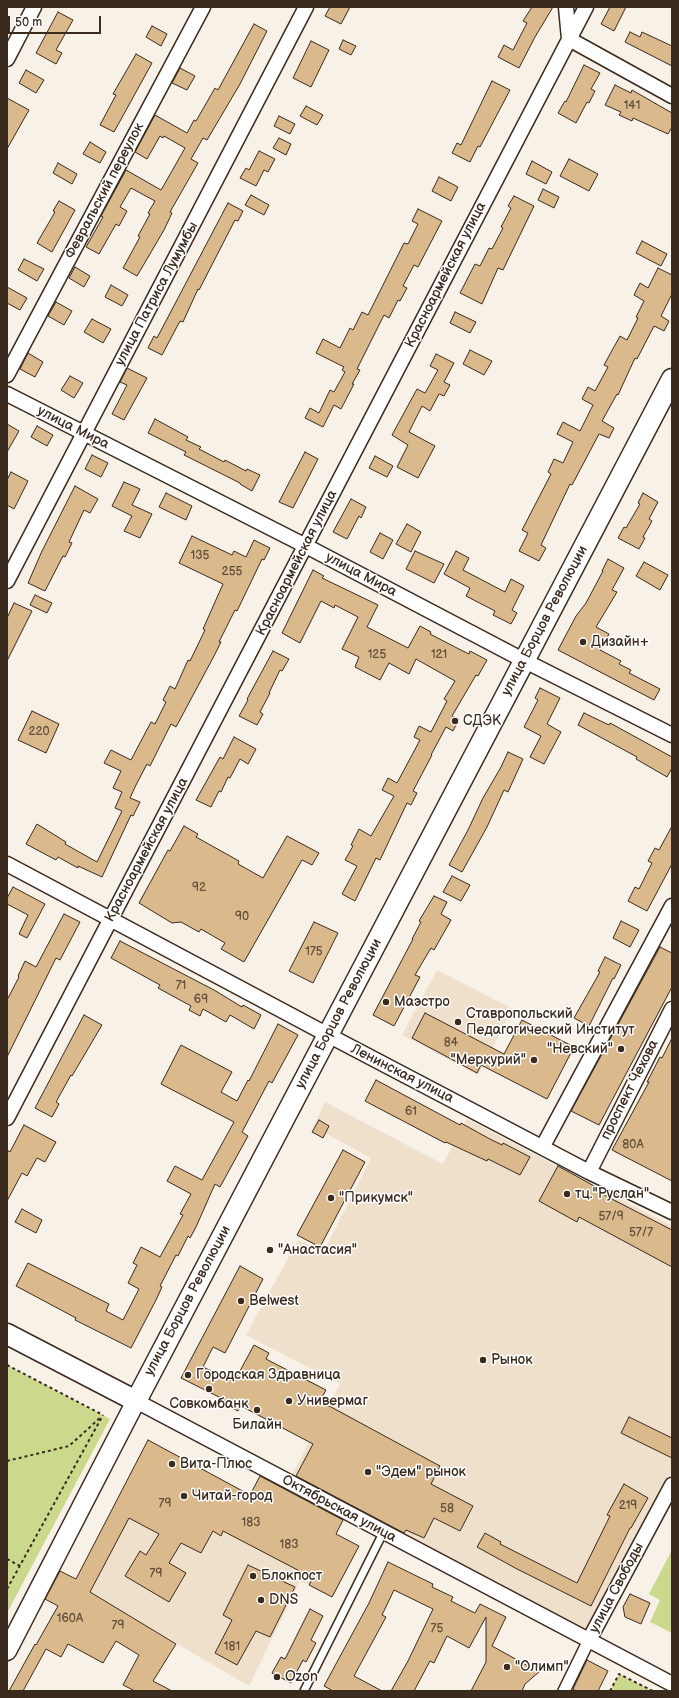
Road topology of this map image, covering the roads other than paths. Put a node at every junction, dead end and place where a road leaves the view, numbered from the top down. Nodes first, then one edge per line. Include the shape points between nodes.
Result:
1 (34, 7) edge
2 (203, 7) edge
3 (306, 7) edge
4 (566, 7) edge
5 (586, 7) edge
6 (569, 39) junction
7 (7, 59) edge
8 (672, 96) edge
9 (7, 375) edge
10 (672, 379) edge
11 (7, 394) edge
12 (84, 434) junction
13 (306, 546) junction
14 (7, 581) edge
15 (525, 661) junction
16 (672, 735) edge
17 (7, 864) edge
18 (672, 906) edge
19 (112, 919) junction
20 (672, 1009) edge
21 (328, 1035) junction
22 (7, 1118) edge
23 (543, 1146) junction
24 (589, 1172) junction
25 (672, 1212) edge
26 (7, 1334) edge
27 (136, 1400) junction
28 (672, 1485) edge
29 (384, 1533) junction
30 (589, 1640) junction
31 (7, 1651) edge
32 (672, 1684) edge
33 (304, 1691) edge
34 (564, 1691) edge

1 - 7 street
2 - 9 street, Февральский переулок
3 - 12 street, улица Патриса Лумумбы
4 - 6 street
5 - 6 street, Красноармейская улица
6 - 8 street
6 - 13 street, Красноармейская улица
10 - 15 main road, улица Борцов Революции
11 - 12 street, улица Мира
12 - 13 street, улица Мира
12 - 14 street, улица Патриса Лумумбы
13 - 15 street, улица Мира
13 - 19 street, Красноармейская улица
15 - 16 street, улица Мира
15 - 21 main road, улица Борцов Революции
17 - 19 street, Ленинская улица
18 - 23 street
19 - 21 street, Ленинская улица
19 - 22 street, Красноармейская улица
20 - 24 street, проспект Чехова
21 - 23 street, Ленинская улица
21 - 27 main road, улица Борцов Революции
23 - 24 street, Ленинская улица
24 - 25 street, Ленинская улица
26 - 27 main road, Октябрьская улица
27 - 29 street, Октябрьская улица
27 - 31 street, улица Борцов Революции
28 - 30 street, улица Свободы
29 - 30 street, Октябрьская улица
29 - 33 lane
30 - 32 street, Октябрьская улица
30 - 34 street, улица Свободы

